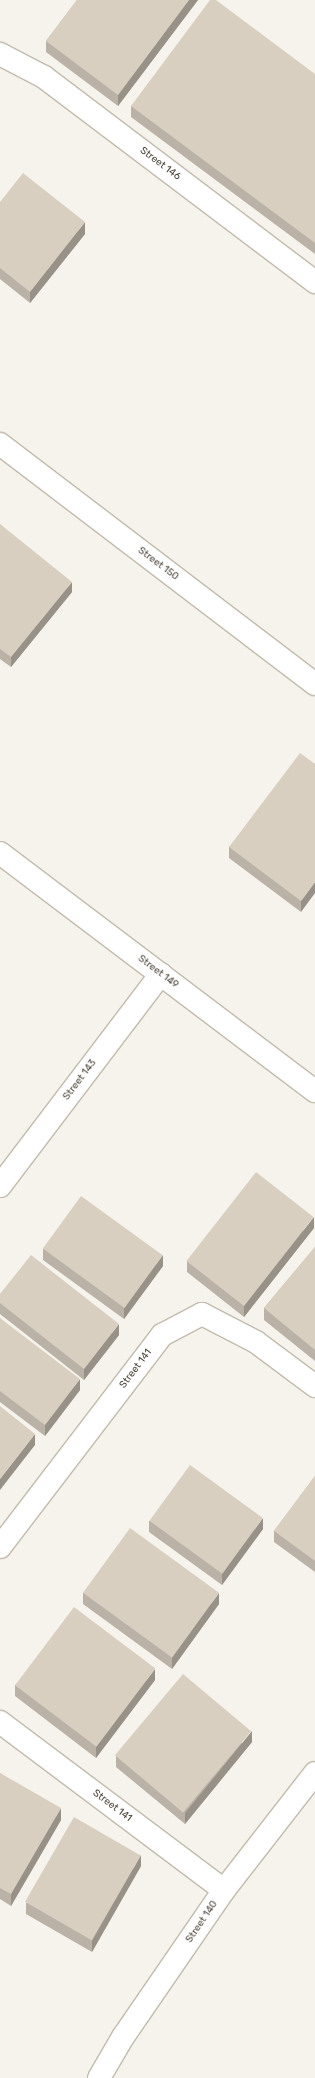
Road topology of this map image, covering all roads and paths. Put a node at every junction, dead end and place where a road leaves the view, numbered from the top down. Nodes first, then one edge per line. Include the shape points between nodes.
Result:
1 (0, 54) edge
2 (315, 282) edge
3 (0, 444) edge
4 (315, 684) edge
5 (0, 853) edge
6 (161, 974) junction
7 (315, 1091) edge
8 (0, 1186) edge
9 (315, 1386) edge
10 (0, 1547) edge
11 (0, 1722) edge
12 (315, 1773) edge
13 (224, 1890) junction
14 (99, 2078) edge

1 - 2 street, Street 146 via 44,77
3 - 4 street, Street 150
5 - 6 street, Street 149
6 - 7 street, Street 149
6 - 8 street, Street 143
9 - 10 street, Street 141 via 256,1342 202,1314 162,1335
11 - 13 street, Street 141
12 - 13 street, Street 140
13 - 14 street, Street 140 via 123,2037

